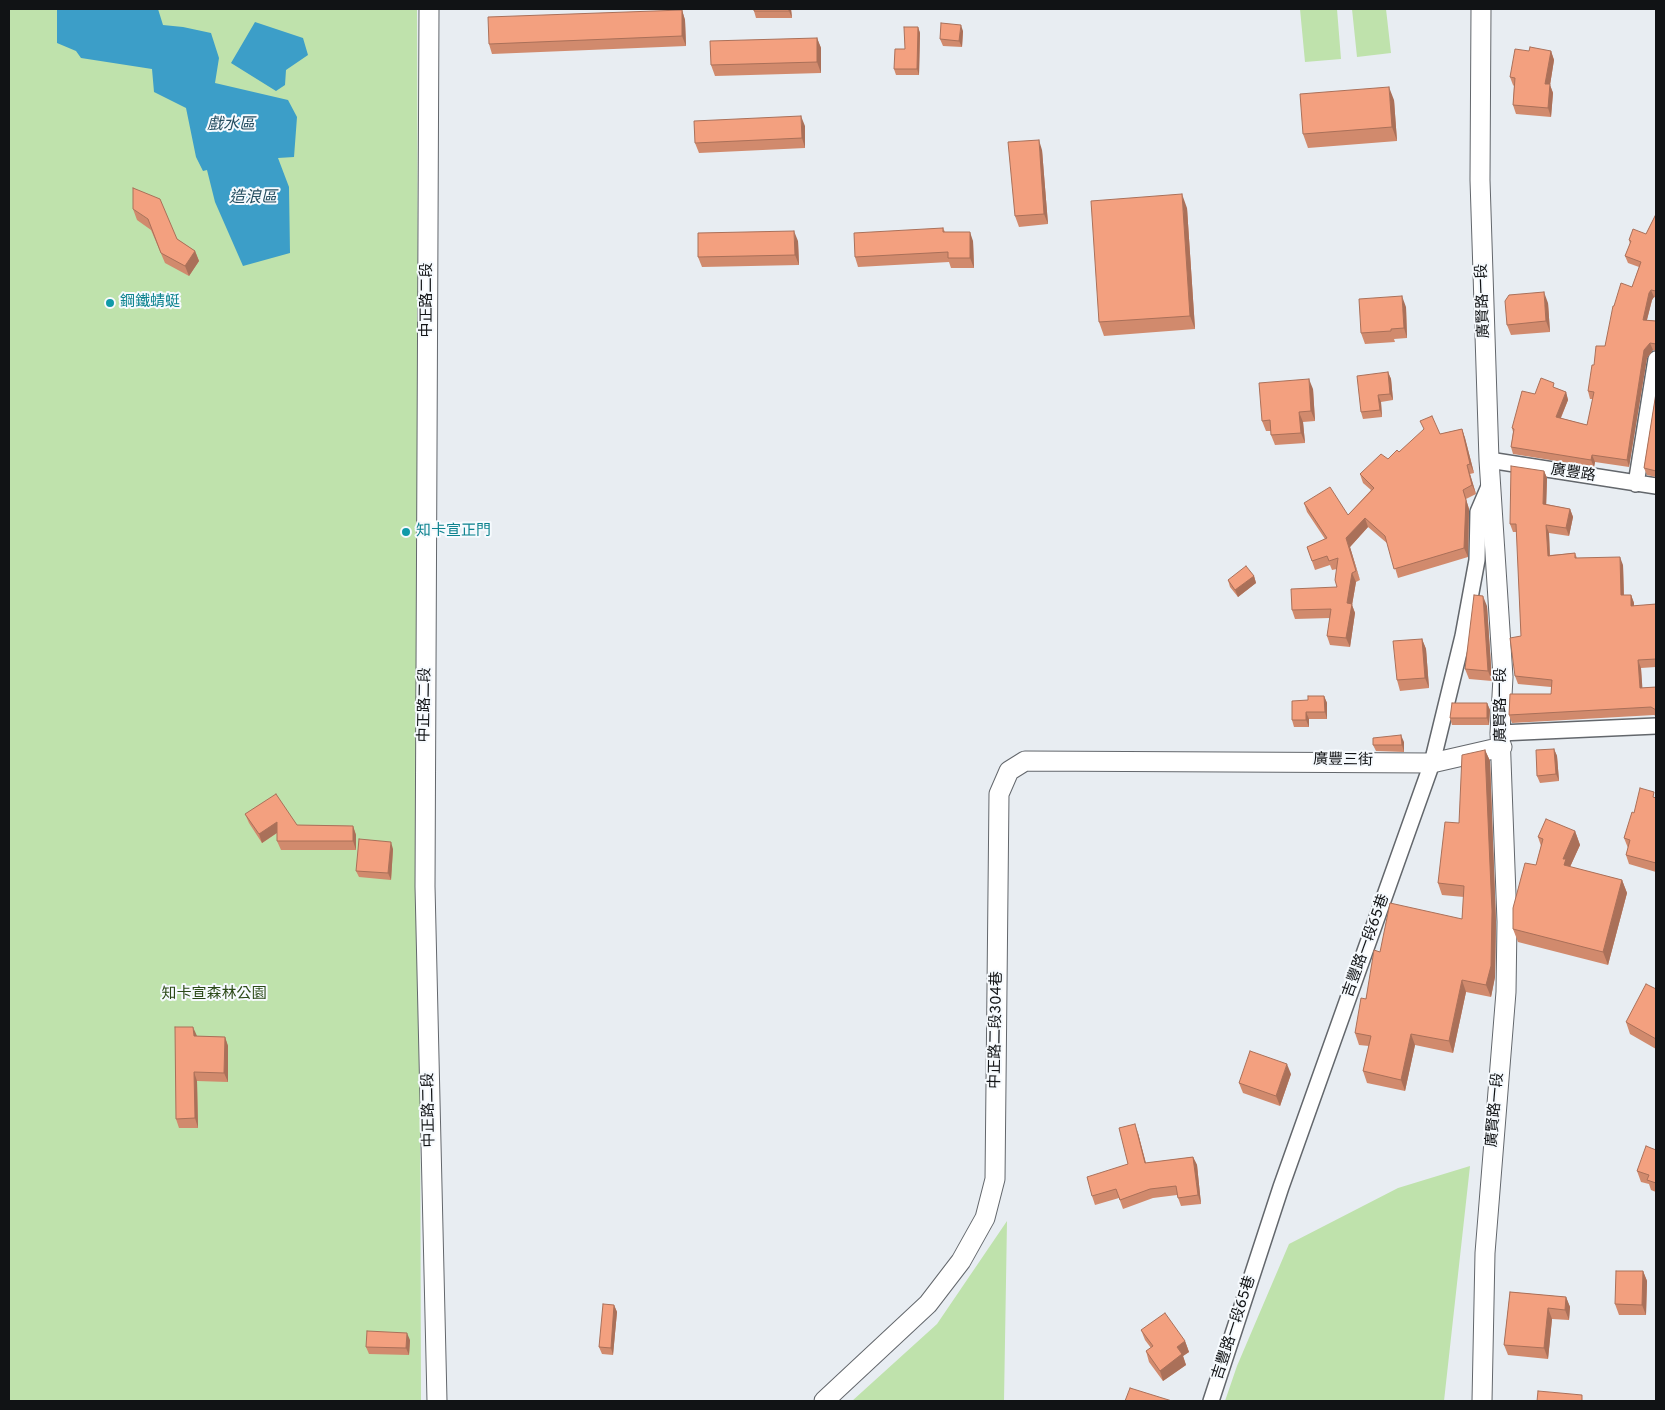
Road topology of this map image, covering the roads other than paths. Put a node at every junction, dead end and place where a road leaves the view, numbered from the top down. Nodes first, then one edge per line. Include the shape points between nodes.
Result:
1 (429, 9) edge
2 (1481, 9) edge
3 (1656, 359) edge
4 (1489, 460) junction
5 (1490, 482) junction
6 (1636, 484) junction
7 (1656, 486) edge
8 (1656, 726) edge
9 (1501, 740) junction
10 (1182, 761) joint
11 (1432, 763) junction
12 (437, 1401) edge
13 (824, 1401) edge
14 (1211, 1401) edge
15 (1482, 1401) edge

1 - 12 street, 中正路二段 via 425,886
2 - 4 street, 廣賢路一段 via 1480,180
3 - 6 street
4 - 5 street, 廣賢路一段
4 - 6 street, 廣豐路
5 - 9 street, 廣賢路一段 via 1503,677
5 - 11 street, 吉豐路一段65巷 via 1478,512 1477,560 1463,636
6 - 7 street, 廣豐路
8 - 9 street, 廣豐三街
9 - 11 street, 廣豐三街
9 - 15 street, 廣賢路一段 via 1506,992 1485,1253
10 - 11 street, 廣豐三街
10 - 13 street, 中正路二段304巷 via 1025,761 1009,771 999,794 995,1179 985,1218 961,1261 928,1304
11 - 14 street, 吉豐路一段65巷 via 1281,1187

